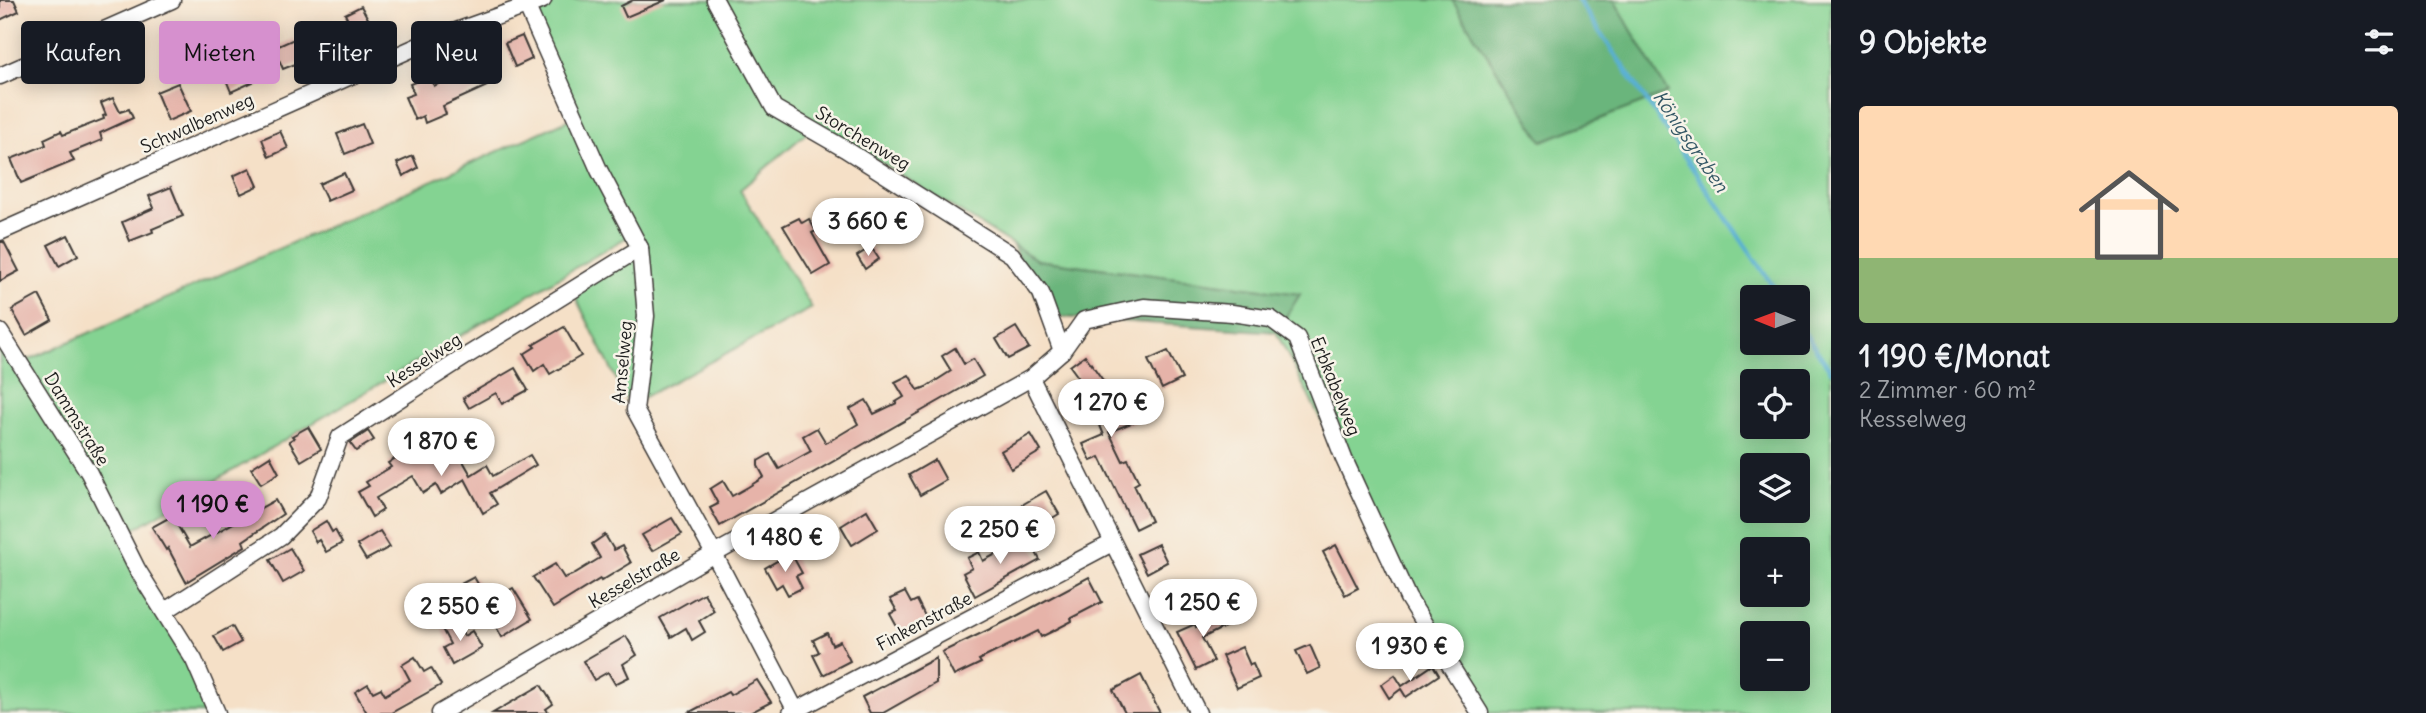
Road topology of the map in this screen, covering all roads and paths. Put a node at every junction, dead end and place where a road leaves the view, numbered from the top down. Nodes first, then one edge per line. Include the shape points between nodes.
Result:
1 (173, 0) edge
2 (543, 0) edge
3 (715, 0) edge
4 (526, 3) edge
5 (0, 76) edge
6 (0, 232) edge
7 (640, 248) junction
8 (0, 332) edge
9 (1062, 351) junction
10 (1031, 378) junction
11 (1112, 543) junction
12 (714, 554) junction
13 (164, 611) junction
14 (795, 712) edge
15 (217, 713) edge
16 (440, 713) edge
17 (1198, 713) edge
18 (1480, 713) edge

1 - 5 street
2 - 4 street
3 - 9 street, Storchenweg via 774,108 1013,255 1041,293
4 - 6 street, Schwalbenweg via 434,39
4 - 7 street, Amselweg via 599,170
7 - 12 street, Amselweg via 646,316 635,410
7 - 13 street, Kesselweg via 340,437 318,498 281,536
8 - 13 street, Dammstraße via 89,474 137,569
9 - 10 street, Erbkabelweg
9 - 18 street, Erbkabelweg via 1084,320 1144,307 1271,319 1297,338 1344,459 1408,598
10 - 11 street
10 - 12 street, Kesselstraße
11 - 14 street, Finkenstraße
11 - 17 street
12 - 14 street, Amselweg
12 - 16 street, Kesselstraße
13 - 15 street, Dammstraße via 194,660

